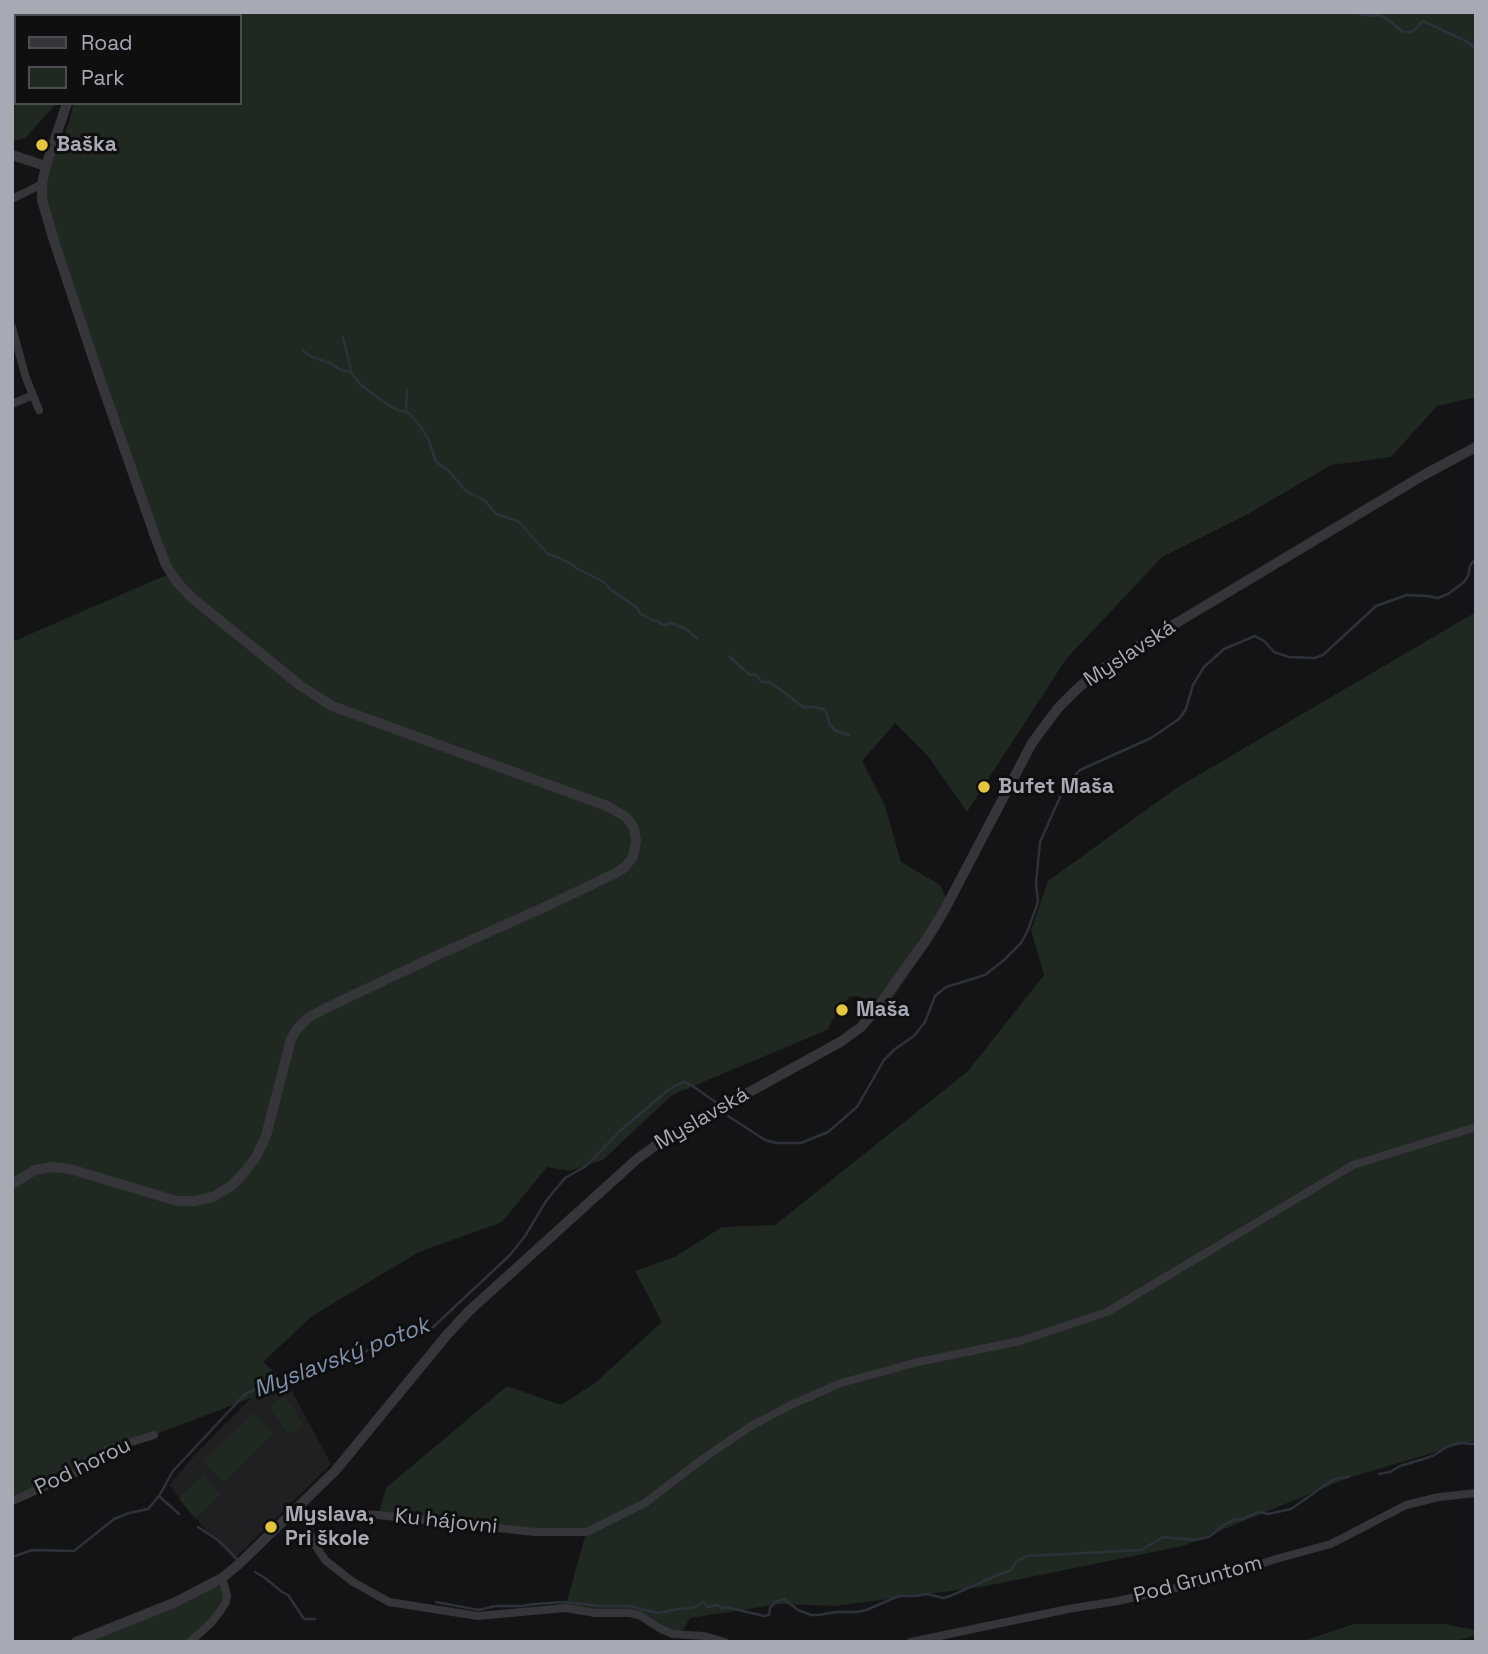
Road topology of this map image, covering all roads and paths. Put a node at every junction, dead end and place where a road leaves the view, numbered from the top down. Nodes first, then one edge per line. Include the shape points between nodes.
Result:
1 (66, 105) edge
2 (12, 155) edge
3 (46, 166) junction
4 (42, 184) junction
5 (12, 199) edge
6 (12, 327) edge
7 (33, 395) junction
8 (12, 404) edge
9 (39, 410) dead end
10 (1476, 447) edge
11 (1476, 1127) edge
12 (12, 1184) edge
13 (154, 1435) dead end
14 (1476, 1493) edge
15 (12, 1501) edge
16 (298, 1508) junction
17 (306, 1517) junction
18 (222, 1578) junction
19 (76, 1642) edge
20 (190, 1642) edge
21 (725, 1642) edge
22 (912, 1642) edge

1 - 3 street
2 - 3 street
3 - 4 street
4 - 5 street
4 - 12 street via 48,222 100,379 156,540 177,582 301,686 332,706 607,806 626,817 636,841 633,857 616,873 308,1018 291,1039 256,1157 231,1186 213,1197 177,1201 53,1167 35,1170
6 - 7 street
7 - 8 street
7 - 9 street
10 - 16 street, Myslavská via 1116,660 1076,690 1032,743 945,909 861,1027 637,1159 469,1311
11 - 17 street, Ku hájovni via 1353,1165 1107,1312 1020,1341 841,1383 793,1404 751,1426 646,1503 587,1532 535,1532 370,1514
13 - 15 street, Pod horou via 109,1449 80,1471
14 - 22 street, Pod Gruntom via 1406,1505 1331,1544 1211,1580
16 - 17 street
16 - 18 street, Myslavská
17 - 21 street via 312,1540 325,1560 389,1602 478,1616 565,1608 629,1613 673,1633
18 - 19 street, Myslavská via 176,1602
18 - 20 street via 226,1602

